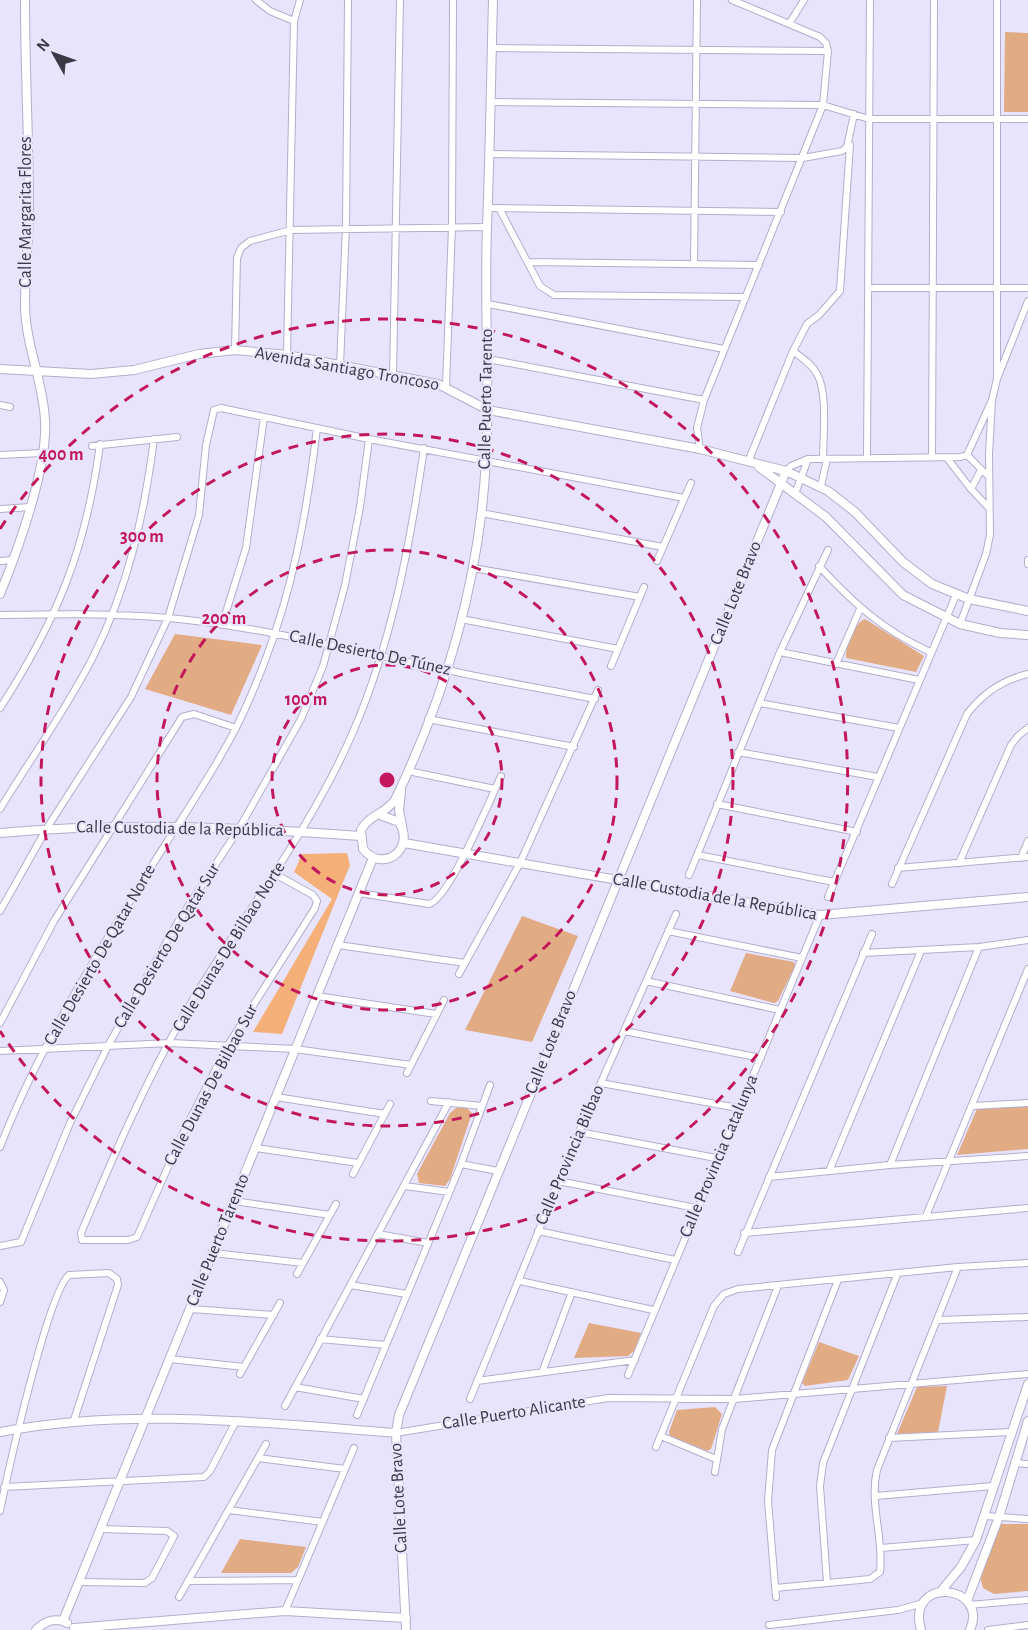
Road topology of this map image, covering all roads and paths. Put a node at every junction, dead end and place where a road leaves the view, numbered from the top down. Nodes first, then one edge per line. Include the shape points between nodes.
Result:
1 (25, 0) edge
2 (256, 0) edge
3 (300, 0) edge
4 (348, 0) edge
5 (400, 0) edge
6 (453, 0) edge
7 (493, 0) edge
8 (697, 0) edge
9 (732, 0) edge
10 (804, 0) edge
11 (870, 0) edge
12 (934, 0) edge
13 (997, 0) edge
14 (294, 21) junction
15 (789, 24) junction
16 (492, 48) junction
17 (828, 49) junction
18 (695, 51) junction
19 (490, 102) junction
20 (696, 104) junction
21 (823, 105) junction
22 (854, 114) junction
23 (869, 119) junction
24 (933, 119) junction
25 (998, 119) junction
26 (1028, 119) edge
27 (850, 142) junction
28 (490, 154) junction
29 (695, 158) junction
30 (803, 158) junction
31 (489, 208) junction
32 (499, 208) junction
33 (694, 211) junction
34 (781, 212) junction
35 (346, 227) junction
36 (452, 227) junction
37 (487, 227) junction
38 (398, 229) junction
39 (291, 230) junction
40 (529, 262) junction
41 (694, 264) junction
42 (759, 264) junction
43 (870, 288) junction
44 (931, 288) junction
45 (997, 288) junction
46 (1028, 288) edge
47 (746, 297) junction
48 (1028, 302) edge
49 (488, 304) junction
50 (724, 349) junction
51 (236, 350) junction
52 (793, 351) junction
53 (287, 355) junction
54 (488, 359) junction
55 (340, 365) junction
56 (0, 369) edge
57 (34, 373) junction
58 (393, 377) junction
59 (997, 379) junction
60 (446, 386) junction
61 (992, 399) junction
62 (704, 400) junction
63 (0, 405) edge
64 (10, 407) dead end
65 (488, 410) junction
66 (264, 417) junction
67 (317, 428) junction
68 (177, 437) dead end
69 (154, 439) junction
70 (369, 440) junction
71 (100, 444) junction
72 (92, 446) dead end
73 (424, 448) junction
74 (700, 449) junction
75 (42, 453) junction
76 (0, 455) edge
77 (967, 455) junction
78 (867, 458) junction
79 (932, 458) junction
80 (947, 458) junction
81 (808, 459) junction
82 (825, 459) junction
83 (486, 461) junction
84 (752, 463) junction
85 (981, 470) junction
86 (786, 471) junction
87 (801, 477) junction
88 (989, 477) junction
89 (691, 483) dead end
90 (781, 485) junction
91 (821, 486) junction
92 (971, 489) junction
93 (795, 494) junction
94 (684, 498) junction
95 (30, 507) junction
96 (0, 508) edge
97 (989, 509) junction
98 (481, 513) junction
99 (663, 547) junction
100 (828, 550) dead end
101 (14, 560) junction
102 (0, 561) edge
103 (657, 561) dead end
104 (819, 566) junction
105 (473, 568) junction
106 (644, 587) dead end
107 (0, 594) edge
108 (956, 595) junction
109 (640, 597) junction
110 (969, 599) junction
111 (860, 609) junction
112 (1028, 611) edge
113 (55, 614) junction
114 (0, 615) edge
115 (112, 615) junction
116 (168, 618) junction
117 (946, 618) junction
118 (461, 619) junction
119 (960, 624) junction
120 (222, 625) junction
121 (277, 633) junction
122 (1028, 635) edge
123 (329, 645) junction
124 (618, 648) junction
125 (780, 652) junction
126 (930, 652) junction
127 (381, 656) junction
128 (836, 664) junction
129 (611, 666) dead end
130 (446, 670) junction
131 (1028, 674) edge
132 (919, 680) junction
133 (598, 690) dead end
134 (595, 699) junction
135 (759, 703) junction
136 (0, 708) edge
137 (428, 720) junction
138 (236, 728) junction
139 (899, 728) junction
140 (1028, 728) edge
141 (574, 747) junction
142 (738, 752) junction
143 (408, 771) junction
144 (501, 776) dead end
145 (878, 777) junction
146 (402, 785) junction
147 (495, 789) junction
148 (717, 804) junction
149 (0, 809) edge
150 (380, 815) junction
151 (112, 826) junction
152 (177, 826) junction
153 (240, 827) junction
154 (46, 828) junction
155 (403, 828) junction
156 (0, 832) edge
157 (302, 832) junction
158 (856, 832) junction
159 (360, 836) junction
160 (1028, 841) edge
161 (404, 843) junction
162 (465, 852) junction
163 (698, 855) junction
164 (1025, 857) edge
165 (373, 858) junction
166 (519, 863) junction
167 (959, 863) junction
168 (898, 868) junction
169 (275, 874) junction
170 (689, 875) dead end
171 (617, 880) junction
172 (834, 882) junction
173 (892, 884) dead end
174 (358, 893) junction
175 (828, 897) dead end
176 (1028, 897) edge
177 (0, 911) edge
178 (676, 914) dead end
179 (820, 915) junction
180 (668, 932) junction
181 (872, 934) dead end
182 (1028, 940) edge
183 (338, 945) junction
184 (979, 947) junction
185 (921, 951) junction
186 (863, 953) junction
187 (802, 958) junction
188 (465, 963) junction
189 (1028, 969) edge
190 (459, 974) dead end
191 (646, 981) junction
192 (317, 996) junction
193 (444, 1000) dead end
194 (780, 1010) junction
195 (436, 1014) junction
196 (0, 1023) edge
197 (624, 1031) junction
198 (170, 1042) junction
199 (109, 1044) junction
200 (228, 1045) junction
201 (46, 1048) junction
202 (295, 1049) junction
203 (0, 1052) edge
204 (760, 1058) junction
205 (411, 1065) junction
206 (407, 1073) dead end
207 (601, 1083) junction
208 (490, 1085) dead end
209 (276, 1096) junction
210 (431, 1101) dead end
211 (449, 1102) junction
212 (1028, 1102) edge
213 (390, 1104) dead end
214 (482, 1106) junction
215 (973, 1106) junction
216 (738, 1108) junction
217 (385, 1114) junction
218 (579, 1132) junction
219 (0, 1147) edge
220 (255, 1148) junction
221 (1028, 1156) edge
222 (716, 1158) junction
223 (948, 1160) junction
224 (358, 1163) junction
225 (461, 1164) junction
226 (890, 1165) junction
227 (498, 1171) junction
228 (829, 1171) junction
229 (352, 1174) dead end
230 (769, 1177) junction
231 (558, 1181) junction
232 (405, 1186) junction
233 (449, 1192) junction
234 (234, 1201) junction
235 (336, 1204) dead end
236 (696, 1208) junction
237 (1028, 1208) edge
238 (330, 1215) junction
239 (926, 1216) junction
240 (538, 1231) junction
241 (744, 1233) junction
242 (378, 1234) junction
243 (80, 1237) joint
244 (428, 1243) junction
245 (0, 1246) edge
246 (738, 1252) dead end
247 (213, 1253) junction
248 (675, 1260) junction
249 (303, 1263) junction
250 (1028, 1263) edge
251 (958, 1267) junction
252 (297, 1274) dead end
253 (897, 1275) junction
254 (838, 1280) junction
255 (519, 1281) junction
256 (2, 1284) edge
257 (350, 1285) junction
258 (778, 1286) junction
259 (572, 1292) junction
260 (407, 1294) junction
261 (0, 1302) edge
262 (280, 1303) dead end
263 (191, 1309) junction
264 (653, 1310) junction
265 (274, 1315) junction
266 (1028, 1317) edge
267 (939, 1320) junction
268 (320, 1339) junction
269 (386, 1345) junction
270 (170, 1359) junction
271 (635, 1360) junction
272 (244, 1367) junction
273 (543, 1370) junction
274 (240, 1374) dead end
275 (1028, 1374) edge
276 (628, 1375) dead end
277 (477, 1381) junction
278 (913, 1382) junction
279 (1028, 1384) edge
280 (295, 1387) junction
281 (852, 1388) junction
282 (792, 1394) junction
283 (364, 1399) junction
284 (470, 1399) dead end
285 (676, 1399) junction
286 (735, 1399) junction
287 (285, 1406) dead end
288 (357, 1415) dead end
289 (146, 1420) junction
290 (236, 1421) junction
291 (1028, 1421) edge
292 (73, 1423) junction
293 (18, 1429) junction
294 (0, 1432) edge
295 (1010, 1432) junction
296 (396, 1433) junction
297 (661, 1436) junction
298 (890, 1438) junction
299 (266, 1444) dead end
300 (656, 1447) dead end
301 (354, 1448) dead end
302 (258, 1458) junction
303 (716, 1459) junction
304 (1014, 1463) junction
305 (1028, 1464) edge
306 (345, 1469) junction
307 (715, 1472) dead end
308 (122, 1479) junction
309 (993, 1486) junction
310 (4, 1487) junction
311 (876, 1496) junction
312 (229, 1510) junction
313 (0, 1511) edge
314 (985, 1516) junction
315 (999, 1517) junction
316 (1028, 1519) edge
317 (323, 1522) junction
318 (101, 1529) junction
319 (976, 1540) junction
320 (881, 1548) junction
321 (298, 1580) junction
322 (188, 1581) junction
323 (80, 1582) junction
324 (827, 1582) junction
325 (776, 1588) junction
326 (941, 1591) junction
327 (178, 1598) dead end
328 (776, 1598) dead end
329 (1028, 1600) edge
330 (923, 1603) junction
331 (968, 1603) junction
332 (285, 1611) junction
333 (406, 1618) junction
334 (63, 1621) junction
335 (769, 1625) dead end
336 (1028, 1625) edge
337 (38, 1628) edge
338 (75, 1629) edge
339 (27, 1630) edge
340 (406, 1630) edge
341 (921, 1630) edge
342 (970, 1630) edge
343 (988, 1630) edge

1 - 57 street, Calle Margarita Flores via 29,212 25,306
2 - 14 street
3 - 14 street
4 - 35 street
5 - 38 street
6 - 36 street
7 - 16 street, Calle Puerto Tarento
8 - 18 street
9 - 15 street
10 - 15 street
11 - 23 street
12 - 24 street
13 - 25 street
14 - 39 street
15 - 17 street via 820,37
16 - 18 street
16 - 19 street, Calle Puerto Tarento
17 - 18 street
17 - 21 street
18 - 20 street
19 - 20 street
19 - 28 street, Calle Puerto Tarento
20 - 21 street
20 - 29 street
21 - 22 street
21 - 30 street
22 - 23 street
22 - 27 street
23 - 24 street
23 - 43 street
24 - 25 street
24 - 44 street
25 - 26 street
25 - 45 street
27 - 30 street via 842,151
27 - 52 street via 840,291 807,324
28 - 29 street
28 - 31 street, Calle Puerto Tarento
29 - 30 street
29 - 33 street
30 - 34 street
31 - 32 street
31 - 37 street, Calle Puerto Tarento
32 - 33 street
32 - 40 street
33 - 34 street
33 - 41 street
34 - 42 street
35 - 38 street
35 - 39 street
35 - 55 street
36 - 37 street
36 - 38 street
36 - 60 street
37 - 49 street, Calle Puerto Tarento
38 - 58 street
39 - 51 street via 250,241 241,248 237,258
39 - 53 street
40 - 41 street
40 - 47 street via 540,286 559,296
41 - 42 street
42 - 47 street
43 - 44 street
43 - 78 street
44 - 45 street
44 - 79 street
45 - 46 street
45 - 59 street
47 - 50 street
48 - 59 street
49 - 50 street
49 - 54 street, Calle Puerto Tarento
50 - 62 street
51 - 53 street, Avenida Santiago Troncoso
51 - 57 street, Avenida Santiago Troncoso via 199,354 134,370
52 - 82 street via 819,375
52 - 84 street
53 - 55 street, Avenida Santiago Troncoso
54 - 62 street
54 - 65 street, Calle Puerto Tarento
55 - 58 street, Avenida Santiago Troncoso
56 - 57 street, Avenida Santiago Troncoso
57 - 75 street, Calle Margarita Flores via 44,404
58 - 60 street, Avenida Santiago Troncoso
59 - 61 street
60 - 65 street, Avenida Santiago Troncoso
61 - 77 street
61 - 88 street
62 - 74 street via 696,434
63 - 64 street
65 - 74 street, Avenida Santiago Troncoso
65 - 83 street, Calle Puerto Tarento
66 - 67 street
66 - 116 street via 214,410 199,515
66 - 120 street via 246,548
67 - 70 street
67 - 121 street, Calle Desierto De Qatar Norte via 303,534
68 - 69 street
69 - 71 street
69 - 115 street via 142,524
70 - 73 street
70 - 123 street, Calle Desierto De Qatar Sur via 353,550
71 - 72 street
71 - 113 street via 85,533
73 - 83 street
73 - 127 street, Calle Dunas De Bilbao Norte via 406,561
74 - 84 street, Avenida Santiago Troncoso
75 - 76 street
75 - 95 street, Calle Margarita Flores
77 - 80 street
77 - 85 street
78 - 79 street
78 - 82 street
79 - 80 street
80 - 92 street
81 - 82 street
81 - 86 street
81 - 87 street
82 - 91 street
83 - 94 street
83 - 98 street, Calle Puerto Tarento
84 - 86 street, Avenida Santiago Troncoso
84 - 90 street, Avenida Santiago Troncoso
85 - 88 street
85 - 92 street
86 - 87 street, Avenida Santiago Troncoso
86 - 90 street, Calle Lote Bravo
87 - 91 street, Avenida Santiago Troncoso
87 - 93 street
88 - 97 street
89 - 94 street
90 - 93 street, Avenida Santiago Troncoso
90 - 171 street, Calle Lote Bravo
91 - 108 street, Avenida Santiago Troncoso via 855,512 916,573
92 - 97 street
93 - 117 street, Avenida Santiago Troncoso via 838,528 889,583
94 - 99 street
95 - 96 street
95 - 101 street, Calle Margarita Flores
97 - 110 street via 989,545
98 - 99 street
98 - 105 street, Calle Puerto Tarento
99 - 103 street
100 - 104 street
101 - 102 street
101 - 107 street, Calle Margarita Flores
104 - 111 street
104 - 125 street
105 - 109 street
105 - 118 street, Calle Puerto Tarento
106 - 109 street
108 - 110 street, Avenida Santiago Troncoso
108 - 117 street
109 - 124 street
110 - 112 street, Avenida Santiago Troncoso
110 - 119 street
111 - 126 street via 903,640
111 - 128 street
113 - 114 street, Calle Desierto De Túnez
113 - 115 street, Calle Desierto De Túnez
113 - 136 street
115 - 116 street, Calle Desierto De Túnez
115 - 149 street via 81,678
116 - 120 street, Calle Desierto De Túnez
116 - 154 street via 131,697
117 - 119 street, Avenida Santiago Troncoso
117 - 126 street
118 - 124 street
118 - 130 street, Calle Puerto Tarento
119 - 122 street, Avenida Santiago Troncoso
120 - 121 street, Calle Desierto De Túnez
121 - 123 street, Calle Desierto De Túnez
121 - 138 street, Calle Desierto De Qatar Norte
123 - 127 street, Calle Desierto De Túnez
123 - 153 street, Calle Desierto De Qatar Sur via 301,720
124 - 129 street
125 - 128 street
125 - 135 street
126 - 132 street
127 - 130 street, Calle Desierto De Túnez
127 - 157 street, Calle Dunas De Bilbao Norte via 352,735
128 - 132 street
130 - 134 street, Calle Desierto De Túnez
130 - 137 street, Calle Puerto Tarento
131 - 168 street via 987,692 967,714
132 - 139 street
133 - 134 street
134 - 141 street
135 - 139 street
135 - 142 street
137 - 141 street
137 - 143 street, Calle Puerto Tarento
138 - 151 street via 186,714
138 - 152 street, Calle Desierto De Qatar Norte
139 - 145 street
140 - 167 street via 1011,746
141 - 166 street
142 - 145 street
142 - 148 street
143 - 146 street, Calle Puerto Tarento
143 - 147 street
144 - 147 street
145 - 158 street
146 - 150 street, Calle Puerto Tarento via 392,804
146 - 155 street, Calle Puerto Tarento via 399,810
147 - 162 street
148 - 158 street
148 - 163 street
150 - 155 street via 393,818
150 - 159 street via 364,824
151 - 152 street, Calle Custodia de la República
151 - 154 street, Calle Custodia de la República
151 - 196 street via 54,921
152 - 153 street, Calle Custodia de la República
152 - 201 street, Calle Desierto De Qatar Norte
153 - 157 street, Calle Custodia de la República
153 - 199 street, Calle Desierto De Qatar Sur via 178,922
154 - 156 street, Calle Custodia de la República
154 - 177 street
155 - 161 street
157 - 159 street, Calle Custodia de la República
157 - 169 street, Calle Dunas De Bilbao Norte
158 - 172 street
159 - 165 street via 363,849
160 - 164 street
161 - 162 street, Calle Custodia de la República
161 - 165 street via 395,856
162 - 166 street, Calle Custodia de la República
162 - 174 street via 443,894 434,903
163 - 170 street
163 - 172 street
164 - 167 street
165 - 174 street, Calle Puerto Tarento
166 - 171 street, Calle Custodia de la República
166 - 188 street
167 - 168 street
168 - 173 street
169 - 198 street, Calle Dunas De Bilbao Norte via 226,945
169 - 200 street, Calle Dunas De Bilbao Sur via 313,895 317,904
171 - 179 street, Calle Custodia de la República
171 - 227 street, Calle Lote Bravo
172 - 175 street
174 - 183 street, Calle Puerto Tarento
176 - 179 street, Calle Custodia de la República
178 - 180 street, Calle Provincia Bilbao
179 - 187 street, Calle Provincia Catalunya
180 - 187 street
180 - 191 street, Calle Provincia Bilbao
181 - 186 street
182 - 184 street
183 - 188 street
183 - 192 street, Calle Puerto Tarento
184 - 185 street
184 - 226 street
185 - 186 street
185 - 228 street
186 - 230 street
187 - 194 street, Calle Provincia Catalunya
188 - 190 street
189 - 215 street
191 - 194 street
191 - 197 street, Calle Provincia Bilbao
192 - 195 street
192 - 202 street, Calle Puerto Tarento
193 - 195 street
194 - 204 street, Calle Provincia Catalunya
195 - 205 street
197 - 204 street
197 - 207 street, Calle Provincia Bilbao
198 - 199 street
198 - 200 street
198 - 243 street, Calle Dunas De Bilbao Norte via 115,1153
199 - 201 street
199 - 245 street, Calle Desierto De Qatar Sur via 70,1123 23,1237 17,1245
200 - 202 street
200 - 243 street, Calle Dunas De Bilbao Sur via 137,1237 86,1242
201 - 203 street
201 - 219 street, Calle Desierto De Qatar Norte
202 - 205 street
202 - 209 street, Calle Puerto Tarento
204 - 216 street, Calle Provincia Catalunya
205 - 206 street
207 - 216 street
207 - 218 street, Calle Provincia Bilbao
208 - 214 street
209 - 217 street
209 - 220 street, Calle Puerto Tarento
210 - 211 street
211 - 214 street
211 - 232 street
212 - 215 street
213 - 217 street
214 - 225 street
215 - 223 street
216 - 222 street, Calle Provincia Catalunya
217 - 224 street
218 - 222 street
218 - 231 street, Calle Provincia Bilbao
220 - 224 street
220 - 234 street, Calle Puerto Tarento
221 - 223 street
222 - 236 street, Calle Provincia Catalunya
223 - 226 street
223 - 239 street
224 - 229 street
225 - 227 street
225 - 233 street
226 - 228 street
227 - 296 street, Calle Lote Bravo via 407,1392
228 - 230 street
230 - 241 street
231 - 236 street
231 - 240 street, Calle Provincia Bilbao
232 - 233 street
232 - 242 street
233 - 244 street
234 - 238 street
234 - 247 street, Calle Puerto Tarento
235 - 238 street
236 - 248 street, Calle Provincia Catalunya
237 - 239 street
238 - 249 street
239 - 241 street
240 - 248 street
240 - 255 street, Calle Provincia Bilbao
241 - 246 street
242 - 244 street
242 - 257 street
244 - 260 street
247 - 249 street
247 - 263 street, Calle Puerto Tarento
248 - 264 street, Calle Provincia Catalunya
249 - 252 street
250 - 251 street
251 - 253 street
251 - 267 street
253 - 254 street
253 - 281 street
254 - 258 street
254 - 282 street
255 - 259 street
255 - 277 street, Calle Provincia Bilbao
256 - 261 street
257 - 260 street
257 - 268 street
258 - 285 street via 732,1290 718,1300
258 - 286 street
259 - 264 street
259 - 273 street
260 - 269 street
262 - 265 street
263 - 265 street
263 - 270 street, Calle Puerto Tarento
264 - 271 street, Calle Provincia Catalunya
265 - 272 street
266 - 267 street
267 - 278 street
268 - 269 street
268 - 280 street
269 - 283 street
270 - 272 street
270 - 289 street, Calle Puerto Tarento
271 - 273 street
271 - 276 street, Calle Provincia Catalunya
272 - 274 street
273 - 277 street
275 - 278 street, Calle Puerto Alicante
277 - 284 street, Calle Provincia Bilbao
278 - 281 street, Calle Puerto Alicante
278 - 298 street
279 - 295 street
280 - 283 street
280 - 287 street
281 - 282 street, Calle Puerto Alicante
281 - 324 street via 830,1442 820,1486
282 - 286 street, Calle Puerto Alicante
282 - 325 street via 769,1468
283 - 288 street
285 - 286 street, Calle Puerto Alicante
285 - 296 street, Calle Puerto Alicante via 608,1398
285 - 297 street
286 - 303 street via 722,1429
289 - 290 street, Calle Puerto Alicante
289 - 292 street, Calle Puerto Alicante
289 - 308 street, Calle Puerto Tarento
290 - 296 street, Calle Puerto Alicante
290 - 308 street via 204,1477
291 - 304 street
292 - 293 street, Calle Puerto Alicante
292 - 293 street via 118,1285 109,1273 65,1279 48,1323
293 - 294 street, Calle Puerto Alicante
293 - 310 street
295 - 298 street
295 - 309 street
296 - 333 street, Calle Lote Bravo
297 - 300 street
297 - 303 street
298 - 311 street via 877,1470
299 - 302 street
301 - 306 street
302 - 306 street
302 - 312 street
303 - 307 street
304 - 305 street
304 - 315 street
306 - 317 street
308 - 310 street
308 - 318 street, Calle Puerto Tarento
309 - 311 street
309 - 314 street
310 - 313 street
311 - 320 street
312 - 317 street
312 - 322 street
314 - 315 street
314 - 319 street
315 - 316 street
315 - 331 street
317 - 321 street
318 - 323 street, Calle Puerto Tarento
318 - 323 street via 167,1531 174,1536 145,1584
319 - 320 street
319 - 326 street
320 - 324 street via 880,1572 870,1579
321 - 322 street
321 - 332 street
322 - 327 street
323 - 334 street, Calle Puerto Tarento
324 - 325 street
325 - 328 street
326 - 330 street
326 - 331 street via 960,1595
329 - 331 street
330 - 335 street via 898,1611
330 - 341 street via 918,1621
331 - 342 street via 973,1614
332 - 333 street
332 - 338 street
333 - 340 street, Calle Lote Bravo
334 - 337 street via 47,1621
334 - 338 street
336 - 343 street
337 - 339 street

